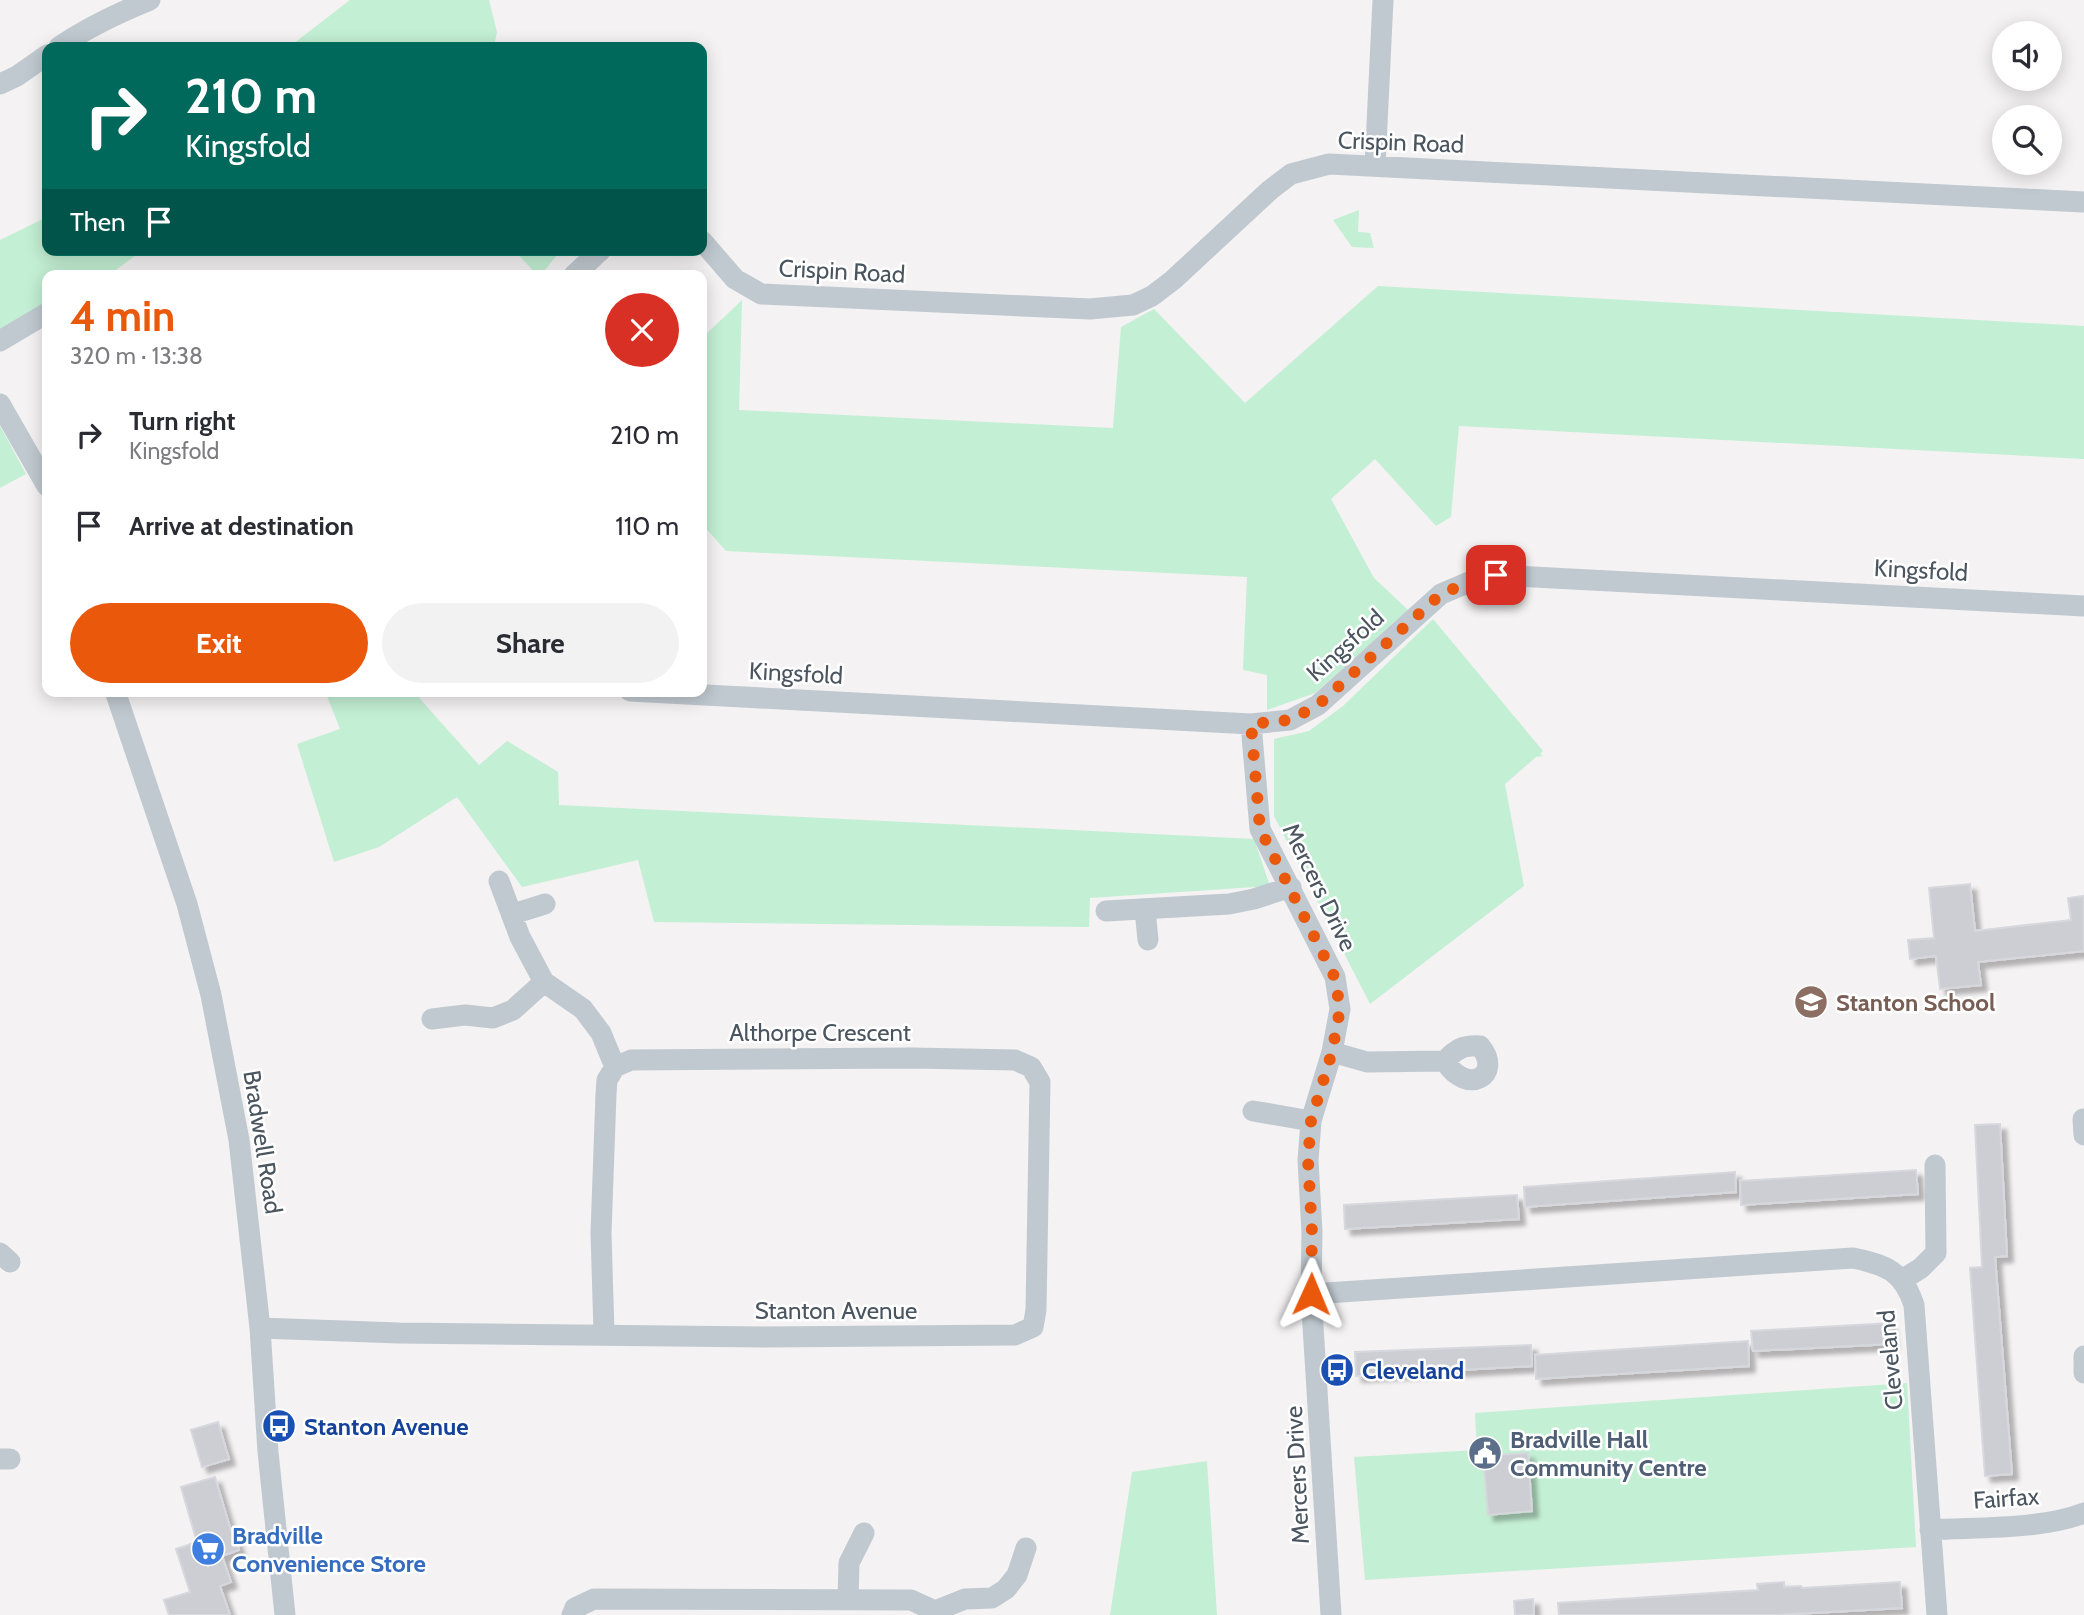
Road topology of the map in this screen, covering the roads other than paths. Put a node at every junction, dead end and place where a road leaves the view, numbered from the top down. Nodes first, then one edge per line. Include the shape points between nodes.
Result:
1 (150, 0) edge
2 (1383, 0) edge
3 (67, 42) edge
4 (42, 58) edge
5 (0, 84) edge
6 (1375, 166) junction
7 (2084, 202) edge
8 (707, 247) edge
9 (595, 256) edge
10 (579, 270) edge
11 (42, 316) edge
12 (0, 341) edge
13 (0, 404) edge
14 (42, 463) edge
15 (2084, 606) edge
16 (707, 695) edge
17 (117, 697) edge
18 (1251, 724) junction
19 (499, 881) dead end
20 (1291, 887) junction
21 (545, 904) dead end
22 (1145, 910) junction
23 (1106, 911) dead end
24 (513, 914) junction
25 (1148, 940) dead end
26 (544, 982) junction
27 (432, 1019) dead end
28 (1332, 1052) junction
29 (1445, 1061) dead end
30 (615, 1067) junction
31 (1253, 1111) dead end
32 (1311, 1121) junction
33 (1936, 1165) dead end
34 (1902, 1280) junction
35 (1311, 1294) junction
36 (1033, 1327) joint
37 (260, 1328) junction
38 (604, 1333) junction
39 (2084, 1356) edge
40 (2084, 1373) edge
41 (2084, 1513) edge
42 (1930, 1530) junction
43 (864, 1533) dead end
44 (1026, 1548) dead end
45 (848, 1600) junction
46 (750, 1607) edge
47 (935, 1613) edge
48 (285, 1615) edge
49 (572, 1615) edge
50 (1331, 1615) edge
51 (1937, 1615) edge

1 - 3 street
2 - 6 street
4 - 5 street
6 - 7 street, Crispin Road
6 - 8 street, Crispin Road via 1329,164 1292,174 1174,280 1133,305 1114,308 761,294 735,279
9 - 10 street
11 - 12 street
13 - 14 street
15 - 18 street, Kingsfold via 1496,575 1441,594 1318,705 1290,720
16 - 18 street, Kingsfold
17 - 37 street, Bradwell Road via 187,904 211,995 239,1140
18 - 20 street, Mercers Drive via 1260,829
19 - 24 street
20 - 22 street via 1229,904
20 - 28 street, Mercers Drive via 1335,978 1340,1009
21 - 24 street
22 - 23 street
22 - 25 street
24 - 26 street
26 - 27 street via 513,1010 493,1018
26 - 30 street via 583,1009 601,1033
28 - 29 street via 1367,1062
28 - 32 street, Mercers Drive
30 - 36 street, Althorpe Crescent via 631,1060 912,1058 1015,1060 1031,1068 1040,1082
30 - 38 street via 607,1080 603,1138
31 - 32 street
32 - 35 street, Mercers Drive
33 - 34 street via 1936,1252
34 - 35 street, Cleveland via 1877,1263 1853,1258
34 - 42 street, Cleveland via 1914,1305
35 - 50 street, Mercers Drive
36 - 38 street, Stanton Avenue via 1015,1335
37 - 38 street, Stanton Avenue
37 - 48 street, Bradwell Road
39 - 40 street
41 - 42 street, Fairfax via 2043,1523
42 - 51 street, Cleveland
43 - 45 street via 849,1563
44 - 47 street via 1017,1575 1006,1589 992,1598 965,1599
45 - 46 street
45 - 47 street via 911,1600
46 - 49 street via 594,1598 575,1608

